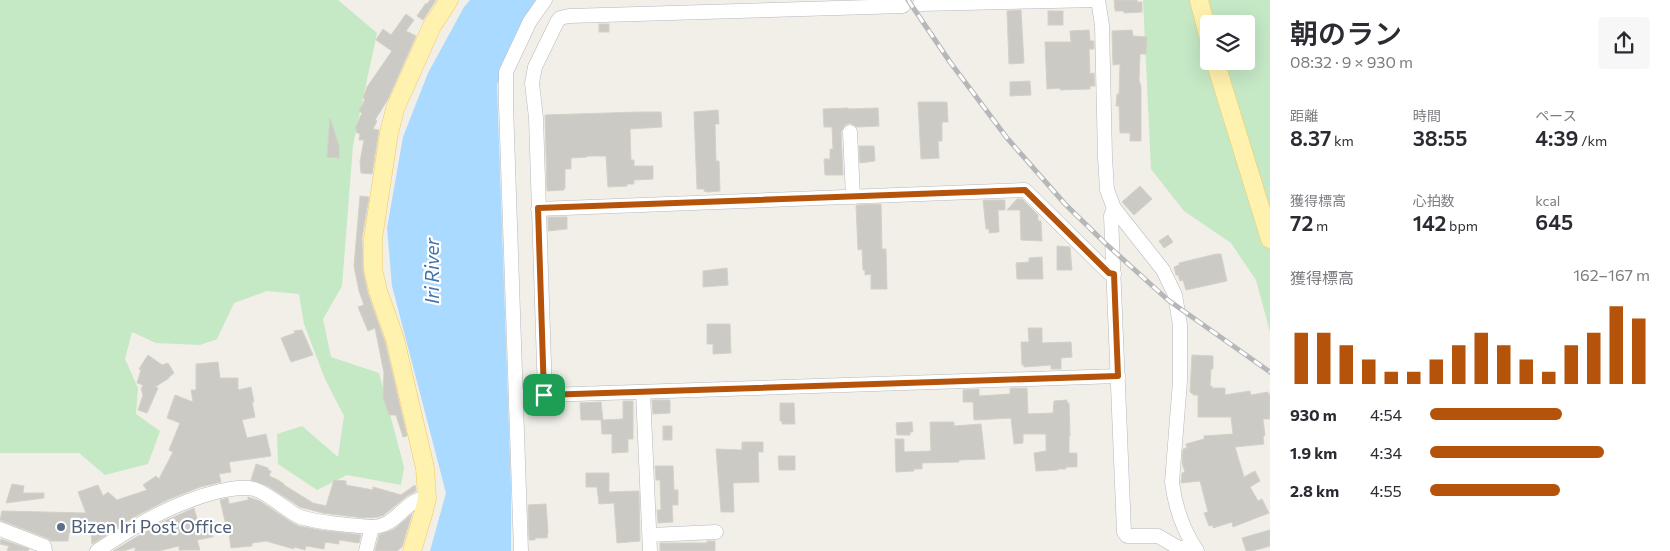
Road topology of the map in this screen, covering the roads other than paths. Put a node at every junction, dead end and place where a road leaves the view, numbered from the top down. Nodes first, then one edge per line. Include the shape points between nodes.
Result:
1 (449, 0) edge
2 (545, 0) edge
3 (1098, 0) edge
4 (1198, 0) edge
5 (996, 1) edge
6 (920, 4) dead end
7 (903, 6) dead end
8 (1202, 15) edge
9 (1218, 70) edge
10 (850, 132) dead end
11 (852, 197) junction
12 (538, 208) junction
13 (1114, 208) junction
14 (1270, 239) edge
15 (1114, 274) junction
16 (1118, 376) junction
17 (643, 392) junction
18 (544, 395) junction
19 (516, 396) junction
20 (427, 498) junction
21 (372, 527) junction
22 (0, 528) edge
23 (716, 532) dead end
24 (650, 534) junction
25 (1196, 549) edge
26 (45, 551) edge
27 (97, 551) edge
28 (366, 551) edge
29 (412, 551) edge
30 (521, 551) edge
31 (650, 551) edge

1 - 20 main road via 432,26 395,109 373,239 373,269 395,339 417,429
2 - 19 street via 530,21 506,72
3 - 5 street
3 - 13 street via 1102,25 1107,190
4 - 8 main road
5 - 6 street
7 - 12 street via 560,18 535,67 532,83
9 - 14 main road
10 - 11 street
11 - 12 street
11 - 15 street via 1025,190 1109,273
12 - 18 street
13 - 15 street via 1111,216
13 - 25 street via 1163,270 1174,295 1180,326 1180,381 1173,496
15 - 16 street
16 - 17 street
16 - 25 street via 1124,532 1127,536 1158,536 1179,548
17 - 18 street
17 - 24 street
18 - 19 street
19 - 30 street
20 - 21 street via 418,499 388,524
20 - 29 main road
21 - 27 street via 297,516 256,489 240,487 199,496 162,511
21 - 28 street
22 - 26 street via 44,546
23 - 24 street
24 - 31 street

